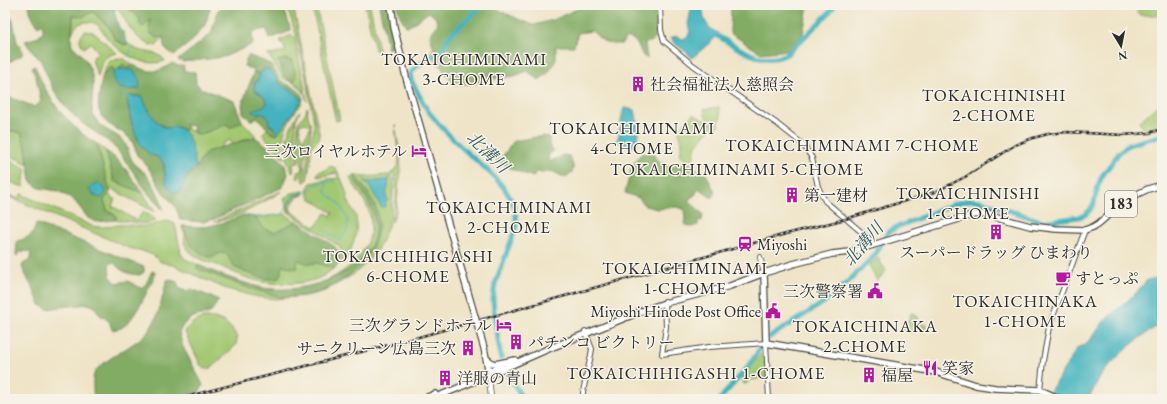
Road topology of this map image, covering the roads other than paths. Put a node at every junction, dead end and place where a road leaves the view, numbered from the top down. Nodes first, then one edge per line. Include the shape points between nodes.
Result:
1 (391, 5) edge
2 (660, 5) edge
3 (1162, 185) edge
4 (1085, 230) junction
5 (874, 245) junction
6 (760, 257) dead end
7 (764, 273) junction
8 (665, 302) junction
9 (585, 332) junction
10 (766, 343) junction
11 (486, 358) junction
12 (515, 360) junction
13 (489, 373) junction
14 (1042, 391) junction
15 (423, 399) edge
16 (432, 399) edge
17 (491, 399) edge
18 (583, 399) edge
19 (769, 399) edge
20 (1060, 399) edge

1 - 11 highway, bridge via 407,81
2 - 5 street via 660,30 664,41 800,142 812,158 818,187 825,200
3 - 4 highway, 183 via 1127,199 1098,224
4 - 5 highway, 183 via 1030,226 986,214 972,215
4 - 14 street via 1049,327 1043,360
5 - 7 highway, 183
6 - 7 main road
7 - 8 highway, 183 via 730,286
7 - 10 highway
8 - 9 highway, 183
8 - 10 street via 666,327 662,354 708,347
9 - 12 highway, 183
9 - 13 highway, 183
9 - 18 street via 592,349
10 - 14 highway via 936,372 976,385
10 - 19 street
11 - 12 highway via 495,364
11 - 13 highway
12 - 13 highway, 183
13 - 15 highway, 183
13 - 16 highway, 183
13 - 17 main road
14 - 20 highway

